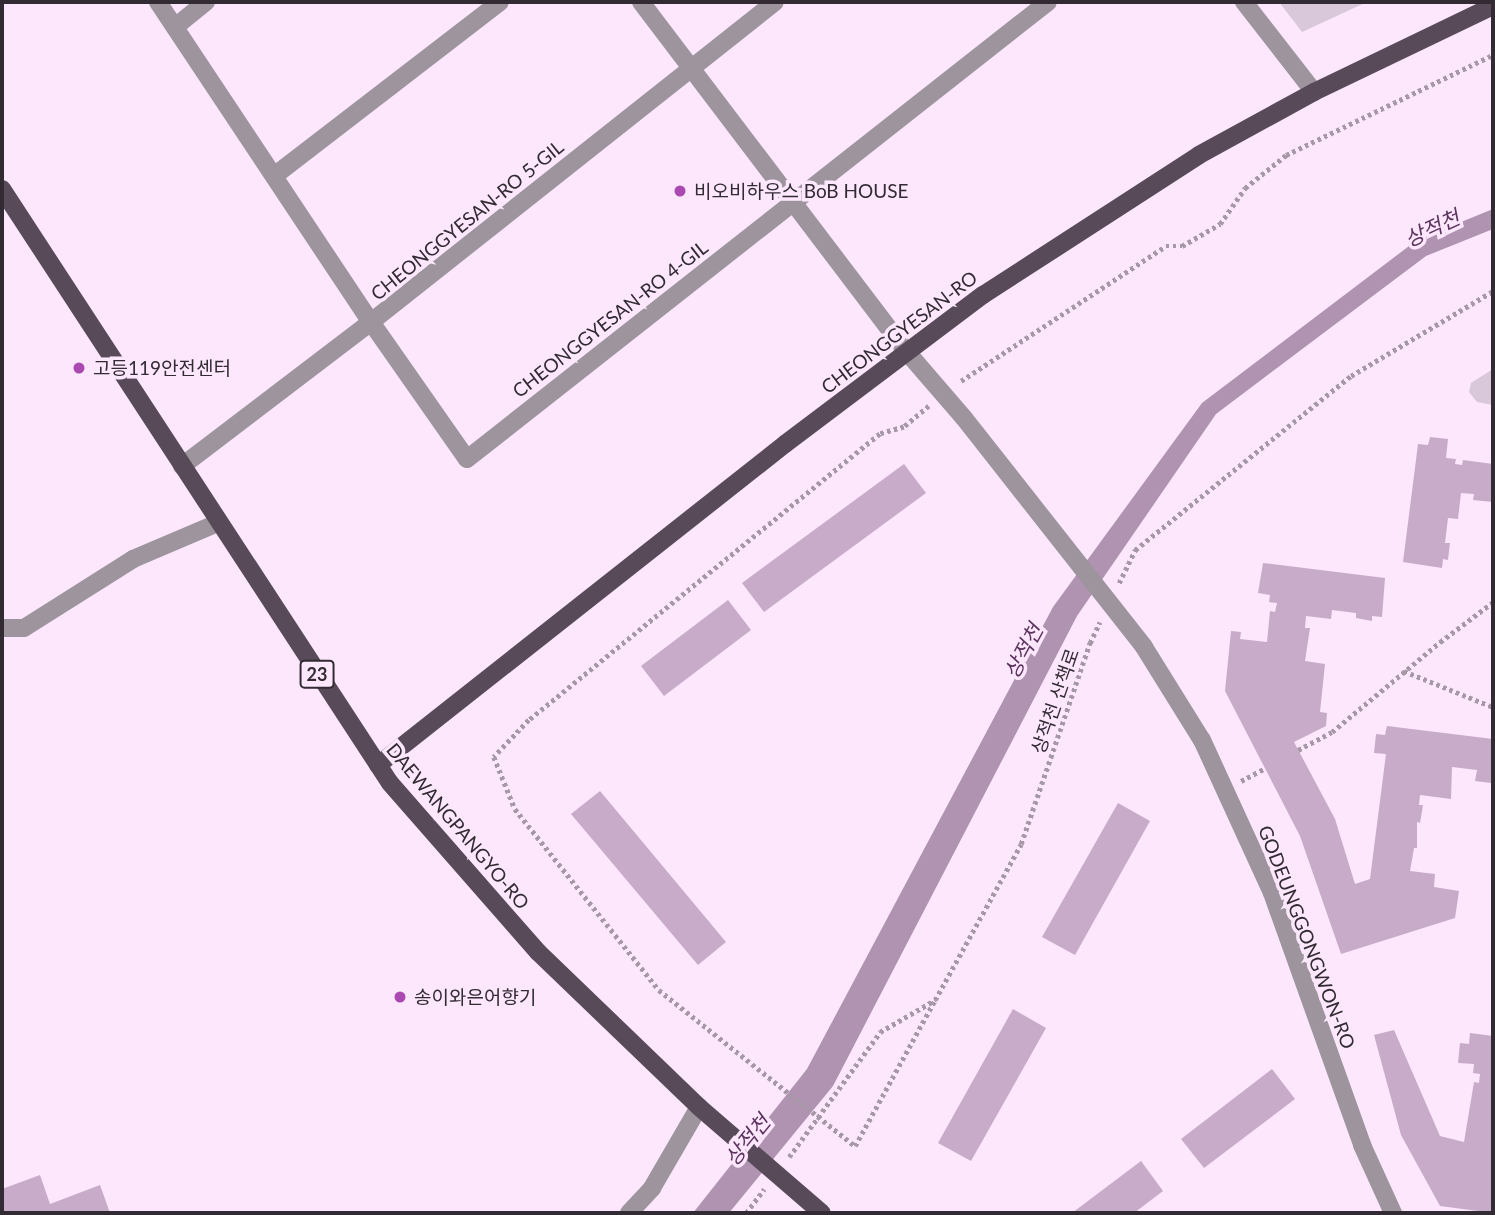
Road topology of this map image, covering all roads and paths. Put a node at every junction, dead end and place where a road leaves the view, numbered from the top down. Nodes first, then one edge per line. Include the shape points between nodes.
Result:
1 (158, 2) edge
2 (206, 2) edge
3 (500, 2) edge
4 (641, 2) edge
5 (775, 2) edge
6 (1048, 2) edge
7 (1244, 2) edge
8 (1493, 6) edge
9 (175, 27) junction
10 (1493, 55) edge
11 (691, 68) junction
12 (1314, 92) junction
13 (274, 176) junction
14 (2, 189) edge
15 (792, 201) junction
16 (1493, 291) edge
17 (372, 323) junction
18 (907, 352) junction
19 (944, 395) junction
20 (182, 466) junction
21 (218, 523) junction
22 (1118, 585) dead end
23 (1493, 602) edge
24 (1101, 620) dead end
25 (2, 628) edge
26 (1404, 671) junction
27 (1493, 707) edge
28 (1298, 750) dead end
29 (378, 765) junction
30 (935, 1000) junction
31 (699, 1107) junction
32 (786, 1161) dead end
33 (770, 1182) dead end
34 (813, 1210) edge
35 (629, 1213) edge
36 (746, 1213) edge
37 (1392, 1213) edge

1 - 9 street, CHEONGGYESAN-RO 4-GIL
2 - 9 street
3 - 13 street
4 - 11 street
5 - 11 street, CHEONGGYESAN-RO 5-GIL
6 - 15 street, CHEONGGYESAN-RO 4-GIL
7 - 12 street
8 - 12 main road, CHEONGGYESAN-RO
9 - 13 street, CHEONGGYESAN-RO 4-GIL
10 - 19 path via 1286,155 1245,188 1220,224 1182,246 1166,246
11 - 15 street
11 - 17 street, CHEONGGYESAN-RO 5-GIL
12 - 18 main road, CHEONGGYESAN-RO via 1199,155 983,295
13 - 17 street, CHEONGGYESAN-RO 4-GIL
14 - 20 main road, DAEWANGPANGYO-RO / 23
15 - 17 street, CHEONGGYESAN-RO 4-GIL via 467,459
15 - 18 street
16 - 22 path via 1351,376 1135,550
17 - 20 street, CHEONGGYESAN-RO 5-GIL
18 - 19 street
18 - 29 main road, CHEONGGYESAN-RO
19 - 30 path, 상적천 산책로 via 905,426 869,442 529,720 494,757 515,809 659,990 855,1146
19 - 37 street, GODEUNGGONGWON-RO via 1144,647 1202,740 1272,893 1362,1145
20 - 21 main road, DAEWANGPANGYO-RO / 23
21 - 25 street via 133,559 24,628
21 - 29 main road, DAEWANGPANGYO-RO / 23
23 - 26 path
24 - 30 path, 상적천 산책로 via 1021,844
26 - 27 path
26 - 28 path via 1332,732
29 - 31 main road, DAEWANGPANGYO-RO / 23 via 538,952
30 - 32 path via 880,1032
31 - 34 main road, DAEWANGPANGYO-RO / 23
31 - 35 street via 652,1188
33 - 36 path

